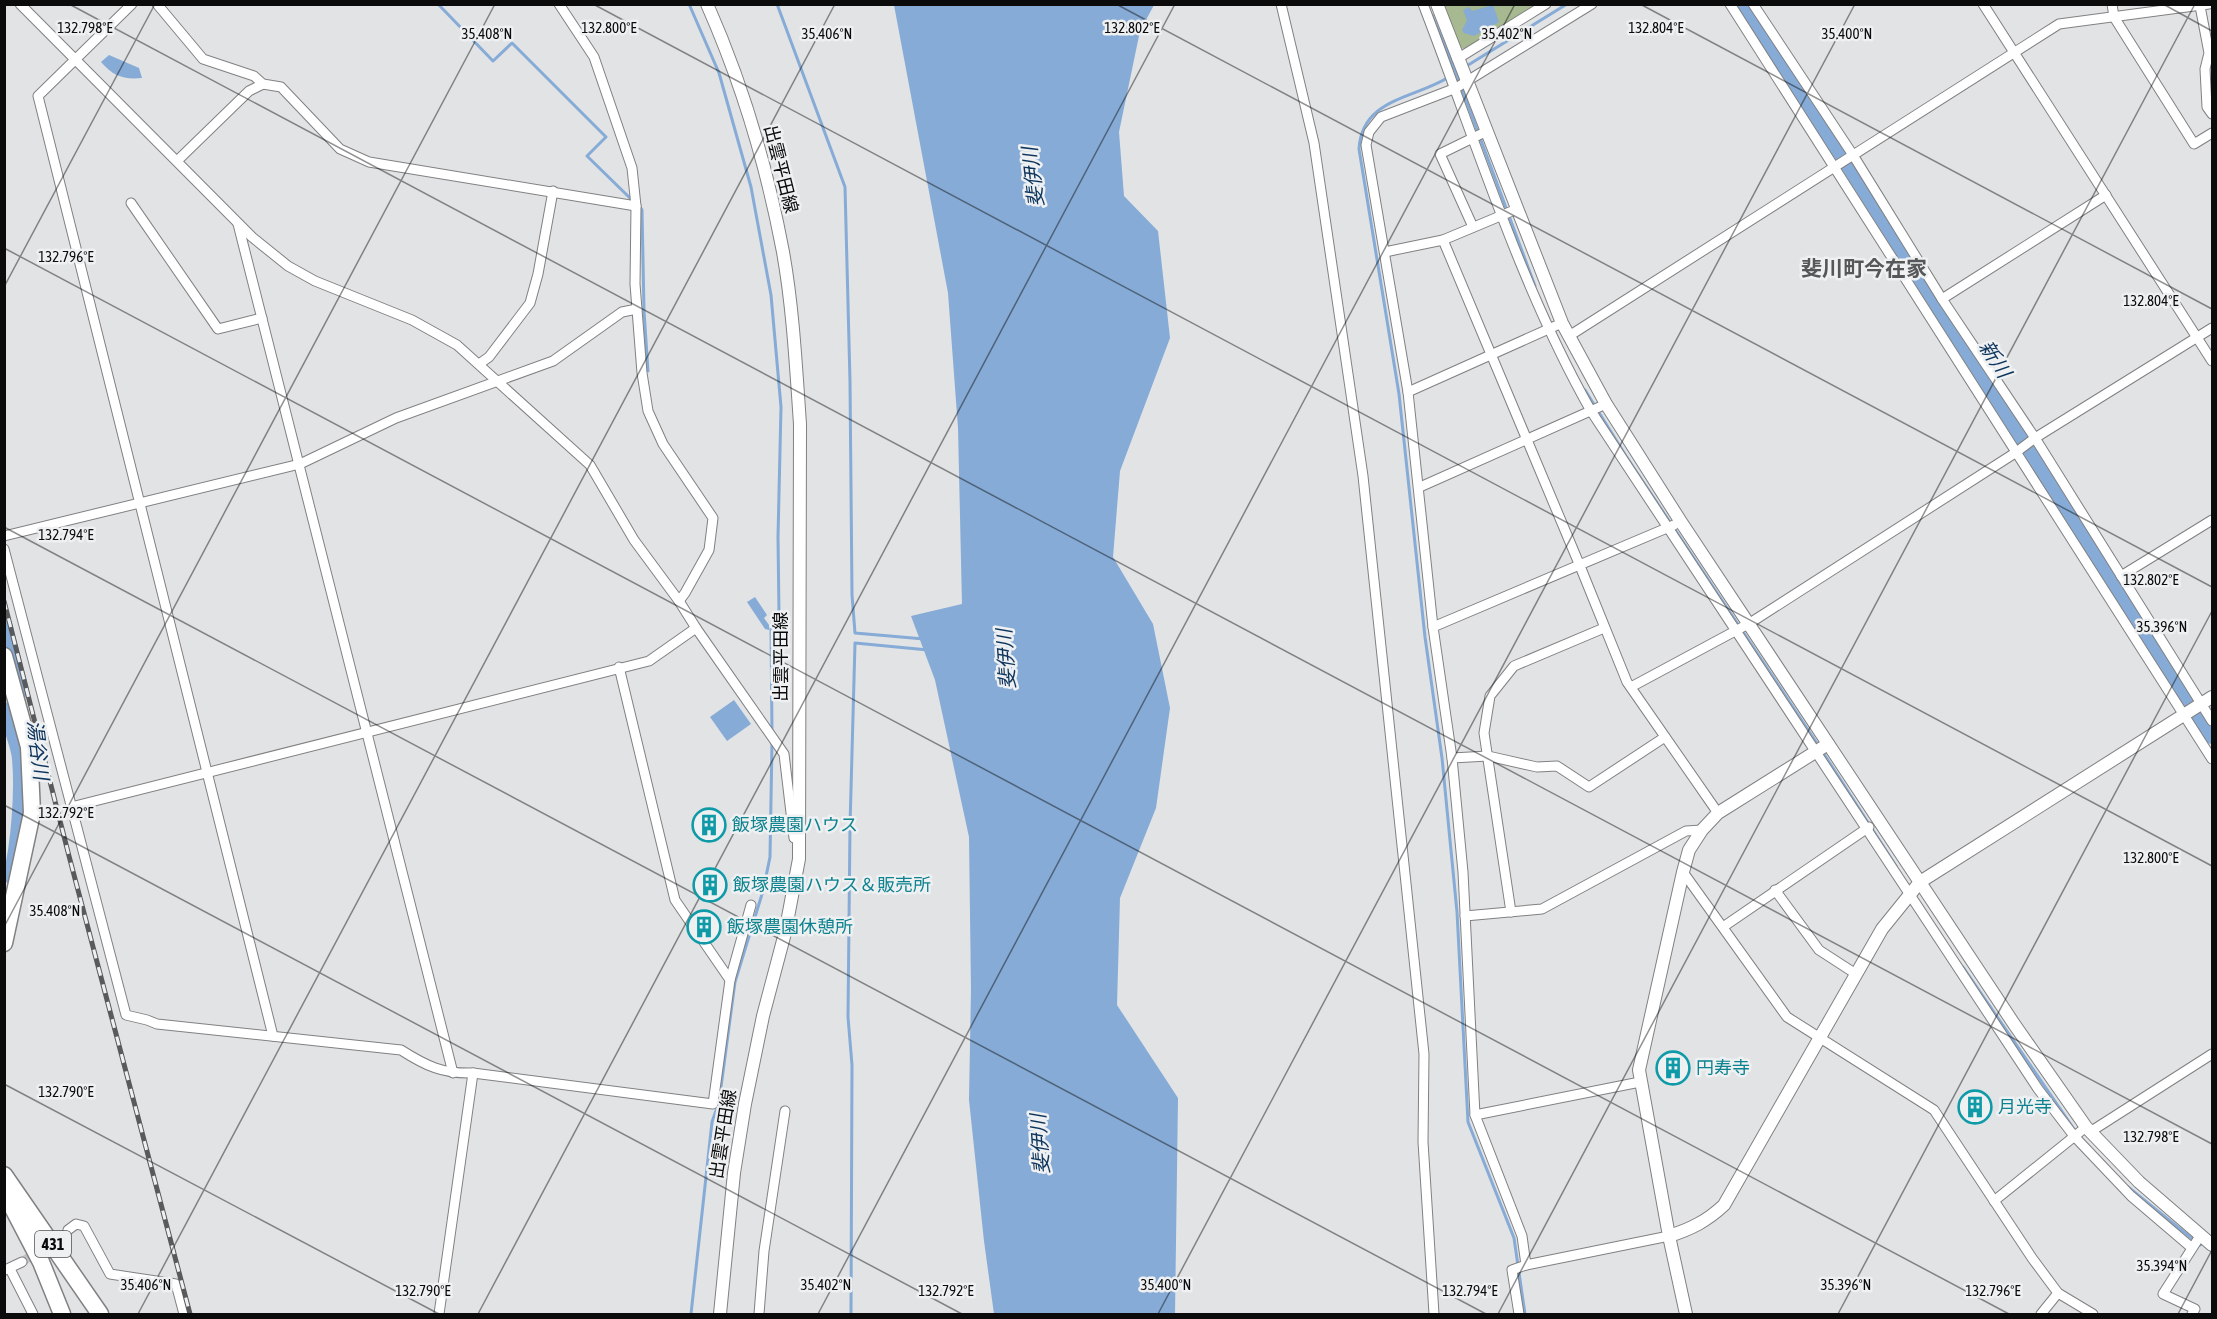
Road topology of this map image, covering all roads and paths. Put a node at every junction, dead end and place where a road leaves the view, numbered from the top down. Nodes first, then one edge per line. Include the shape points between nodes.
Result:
1 (20, 4) edge
2 (132, 4) edge
3 (157, 4) edge
4 (559, 4) edge
5 (707, 4) edge
6 (1281, 4) edge
7 (1423, 4) edge
8 (1437, 4) edge
9 (1546, 4) edge
10 (1592, 4) edge
11 (1730, 4) edge
12 (1753, 4) edge
13 (1983, 4) edge
14 (2112, 4) edge
15 (2204, 5) edge
16 (2114, 17) junction
17 (2014, 53) junction
18 (1457, 58) junction
19 (76, 60) junction
20 (263, 84) junction
21 (1461, 85) junction
22 (2212, 114) edge
23 (1485, 132) junction
24 (2212, 133) edge
25 (1473, 138) junction
26 (1853, 155) junction
27 (177, 161) junction
28 (1836, 166) junction
29 (553, 191) junction
30 (2106, 195) junction
31 (131, 203) dead end
32 (636, 206) junction
33 (1517, 209) junction
34 (1503, 215) junction
35 (238, 223) junction
36 (1473, 227) junction
37 (1443, 240) junction
38 (1385, 252) junction
39 (1942, 299) junction
40 (637, 309) junction
41 (262, 318) junction
42 (1562, 323) junction
43 (2212, 328) edge
44 (1549, 329) junction
45 (1569, 336) junction
46 (2198, 338) junction
47 (1491, 355) junction
48 (2212, 361) edge
49 (479, 364) junction
50 (497, 381) junction
51 (1408, 392) junction
52 (1606, 404) junction
53 (1591, 411) junction
54 (2036, 438) junction
55 (1526, 439) junction
56 (2018, 451) junction
57 (300, 464) junction
58 (1420, 487) junction
59 (139, 503) junction
60 (2212, 520) edge
61 (1681, 522) junction
62 (1669, 527) junction
63 (4, 536) edge
64 (4, 549) edge
65 (1580, 566) junction
66 (2121, 576) junction
67 (679, 601) junction
68 (1750, 623) junction
69 (1433, 627) junction
70 (696, 628) junction
71 (1604, 628) junction
72 (1736, 630) junction
73 (4, 656) edge
74 (618, 667) junction
75 (1631, 687) junction
76 (2207, 700) edge
77 (2186, 713) junction
78 (2212, 721) edge
79 (365, 732) junction
80 (1665, 736) junction
81 (1828, 744) junction
82 (1816, 751) junction
83 (1488, 756) junction
84 (1452, 758) junction
85 (2212, 759) edge
86 (208, 772) junction
87 (71, 807) junction
88 (1718, 813) junction
89 (1880, 820) junction
90 (1866, 828) junction
91 (1702, 830) junction
92 (799, 859) junction
93 (1907, 861) junction
94 (1894, 868) junction
95 (1683, 872) junction
96 (1920, 882) junction
97 (1775, 890) junction
98 (1910, 894) junction
99 (751, 905) dead end
100 (1511, 912) junction
101 (1465, 916) junction
102 (1723, 927) junction
103 (1954, 934) junction
104 (1942, 942) junction
105 (4, 943) edge
106 (1856, 974) junction
107 (730, 980) junction
108 (2003, 1007) junction
109 (1990, 1015) junction
110 (2014, 1024) junction
111 (2001, 1032) junction
112 (273, 1036) junction
113 (1820, 1037) junction
114 (2212, 1054) edge
115 (453, 1073) junction
116 (473, 1073) junction
117 (2052, 1078) junction
118 (1640, 1082) junction
119 (2038, 1089) junction
120 (784, 1111) dead end
121 (1475, 1115) junction
122 (2088, 1129) junction
123 (2074, 1136) junction
124 (4, 1175) edge
125 (2142, 1184) junction
126 (4, 1191) edge
127 (2130, 1196) junction
128 (1994, 1201) junction
129 (2166, 1206) junction
130 (2157, 1218) junction
131 (68, 1230) dead end
132 (1669, 1236) junction
133 (2200, 1236) junction
134 (2212, 1245) edge
135 (2192, 1248) junction
136 (22, 1262) tunnel mouth
137 (1526, 1265) junction
138 (7, 1270) edge
139 (2058, 1293) junction
140 (33, 1314) edge
141 (62, 1314) edge
142 (100, 1314) edge
143 (184, 1314) edge
144 (439, 1314) edge
145 (720, 1314) edge
146 (759, 1314) edge
147 (1434, 1314) edge
148 (1518, 1314) edge
149 (1686, 1314) edge
150 (2041, 1314) edge
151 (2092, 1314) edge
152 (2192, 1314) edge

1 - 19 street
2 - 19 street
3 - 20 street via 203,59 254,76
4 - 32 street via 594,57 632,168
5 - 92 street, 出雲平田線 via 749,114 772,199 797,370
6 - 147 street via 1314,143 1363,476 1424,1054 1423,1142
7 - 21 street
8 - 18 street
9 - 18 street
10 - 21 street
11 - 28 street
12 - 26 street
13 - 17 street
14 - 16 street
15 - 16 street
15 - 22 street via 2209,53 2205,69 2207,107
16 - 17 street via 2059,24
16 - 24 street via 2194,144
17 - 26 street
17 - 30 street
18 - 21 street
19 - 27 street
19 - 59 street via 38,96
20 - 27 street via 249,91
20 - 29 street via 281,87 340,149 369,162
21 - 23 street
21 - 25 street
21 - 38 street via 1381,117 1369,132 1366,145
23 - 25 street
23 - 33 street
25 - 34 street
25 - 36 street via 1440,154
26 - 28 street
26 - 39 street
27 - 35 street
28 - 45 street
28 - 56 street
29 - 32 street
29 - 49 street via 530,303 489,357
30 - 39 street
30 - 46 street
31 - 41 street via 218,329
32 - 40 street
33 - 34 street
33 - 42 street
34 - 36 street
34 - 44 street
35 - 41 street
35 - 49 street via 288,266 412,320 457,345
36 - 37 street
37 - 38 street
37 - 47 street
38 - 51 street
39 - 54 street
40 - 50 street via 622,312 553,361
40 - 67 street via 648,411 663,444 713,518 709,550
41 - 57 street
42 - 44 street
42 - 45 street
43 - 46 street
44 - 47 street
44 - 53 street
45 - 52 street
46 - 48 street
46 - 54 street
47 - 51 street
47 - 55 street
49 - 50 street
50 - 57 street via 396,418
50 - 67 street via 590,465 634,540
51 - 58 street
52 - 53 street
52 - 61 street
53 - 55 street
53 - 62 street
54 - 56 street
54 - 66 street
55 - 58 street
55 - 65 street
56 - 68 street
56 - 77 street
57 - 59 street
57 - 79 street
58 - 69 street
59 - 63 street
59 - 86 street
60 - 66 street
61 - 62 street
61 - 68 street
62 - 65 street
62 - 72 street
64 - 87 street
65 - 69 street
65 - 71 street
66 - 76 street
67 - 70 street
68 - 72 street
68 - 81 street
69 - 84 street
70 - 74 street via 649,661
70 - 92 street via 784,754 794,848
71 - 75 street
71 - 83 street via 1514,666 1490,696 1484,733
72 - 75 street
72 - 82 street
73 - 105 highway via 28,747 32,813
74 - 79 street
74 - 107 street via 675,900
75 - 80 street
76 - 77 street
76 - 78 street
77 - 85 street
77 - 96 street
79 - 86 street
79 - 115 street
80 - 83 street via 1589,787 1557,766 1537,767
80 - 88 street
81 - 82 street
81 - 89 street
82 - 88 street
82 - 90 street
83 - 84 street
83 - 100 street
84 - 101 street
86 - 87 street
86 - 112 street
87 - 112 street via 126,1015 157,1024
88 - 91 street
89 - 90 street
89 - 93 street
90 - 94 street
90 - 97 street
91 - 95 street via 1689,850
91 - 100 street via 1686,831 1542,909
92 - 145 street, 出雲平田線 via 734,1173
93 - 94 street
93 - 96 street
94 - 98 street
95 - 102 street
95 - 118 street via 1639,1070
96 - 98 street
96 - 103 street
97 - 102 street
97 - 106 street via 1819,950
98 - 104 street
98 - 106 street via 1882,929
99 - 107 street
100 - 101 street
101 - 121 street
102 - 113 street via 1787,1017
103 - 104 street
103 - 108 street
104 - 109 street
106 - 113 street
107 - 116 street via 713,1104
108 - 109 street
108 - 110 street
109 - 111 street
110 - 111 street
110 - 117 street
111 - 119 street
112 - 115 street via 401,1050 425,1065
113 - 128 street via 1934,1110
113 - 132 street via 1724,1205 1709,1220
114 - 122 street
115 - 116 street
116 - 144 street
117 - 119 street
117 - 122 street
118 - 121 street
118 - 132 street
119 - 123 street
120 - 146 street
121 - 137 street via 1522,1236
122 - 123 street
122 - 125 street
123 - 127 street
123 - 128 street
124 - 142 highway, 431
125 - 127 street
125 - 129 street
126 - 141 highway, 431 via 41,1262
127 - 130 street
128 - 139 street
129 - 130 street
129 - 133 street
130 - 135 street
131 - 143 street via 76,1224 84,1226 110,1274 176,1284
132 - 137 street
132 - 149 street
133 - 134 street
133 - 135 street
135 - 152 street via 2163,1294 2195,1309
136 - 138 street
137 - 148 street via 1512,1270
138 - 140 street
139 - 150 street
139 - 151 street

